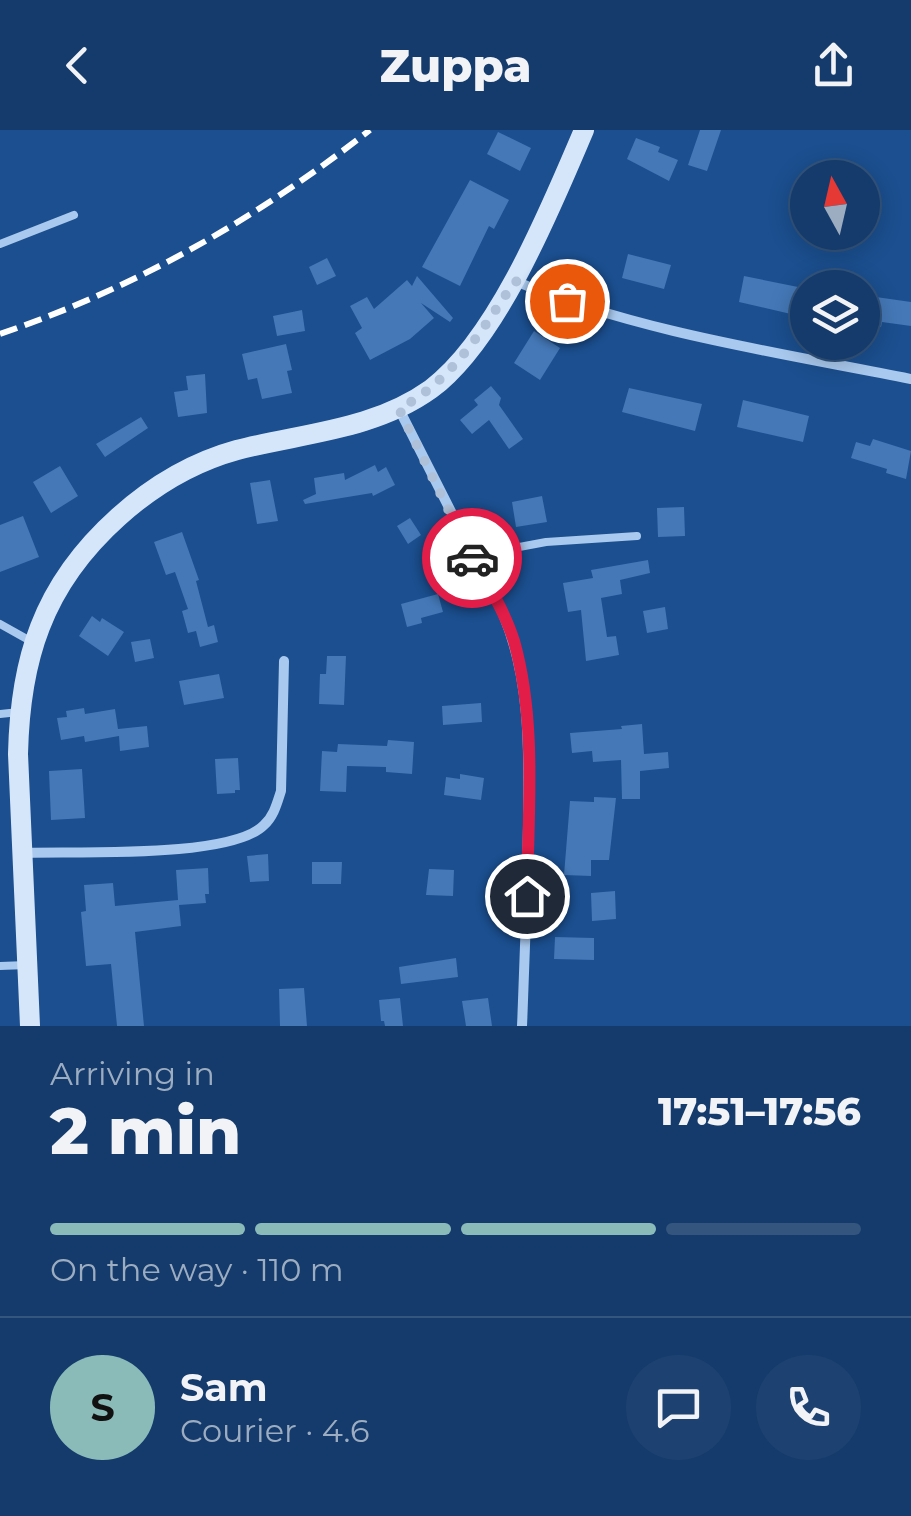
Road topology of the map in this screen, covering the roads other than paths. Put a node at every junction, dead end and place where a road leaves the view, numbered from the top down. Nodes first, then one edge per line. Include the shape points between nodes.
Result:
1 (584, 130) edge
2 (74, 215) dead end
3 (0, 244) edge
4 (515, 281) junction
5 (911, 379) edge
6 (399, 409) junction
7 (637, 536) dead end
8 (471, 556) junction
9 (0, 624) edge
10 (34, 643) junction
11 (284, 661) dead end
12 (10, 713) edge
13 (22, 852) junction
14 (27, 965) junction
15 (0, 966) edge
16 (30, 1026) edge
17 (522, 1026) edge

1 - 4 main road
2 - 3 lane
4 - 5 street via 588,309
4 - 6 main road via 448,376
6 - 8 street
6 - 10 main road via 231,452 163,485 83,554
7 - 8 lane
8 - 17 street via 513,639 524,700
9 - 10 lane
10 - 12 main road
11 - 13 street via 281,791 263,827 219,846
12 - 13 main road
13 - 14 main road
14 - 15 lane
14 - 16 main road

